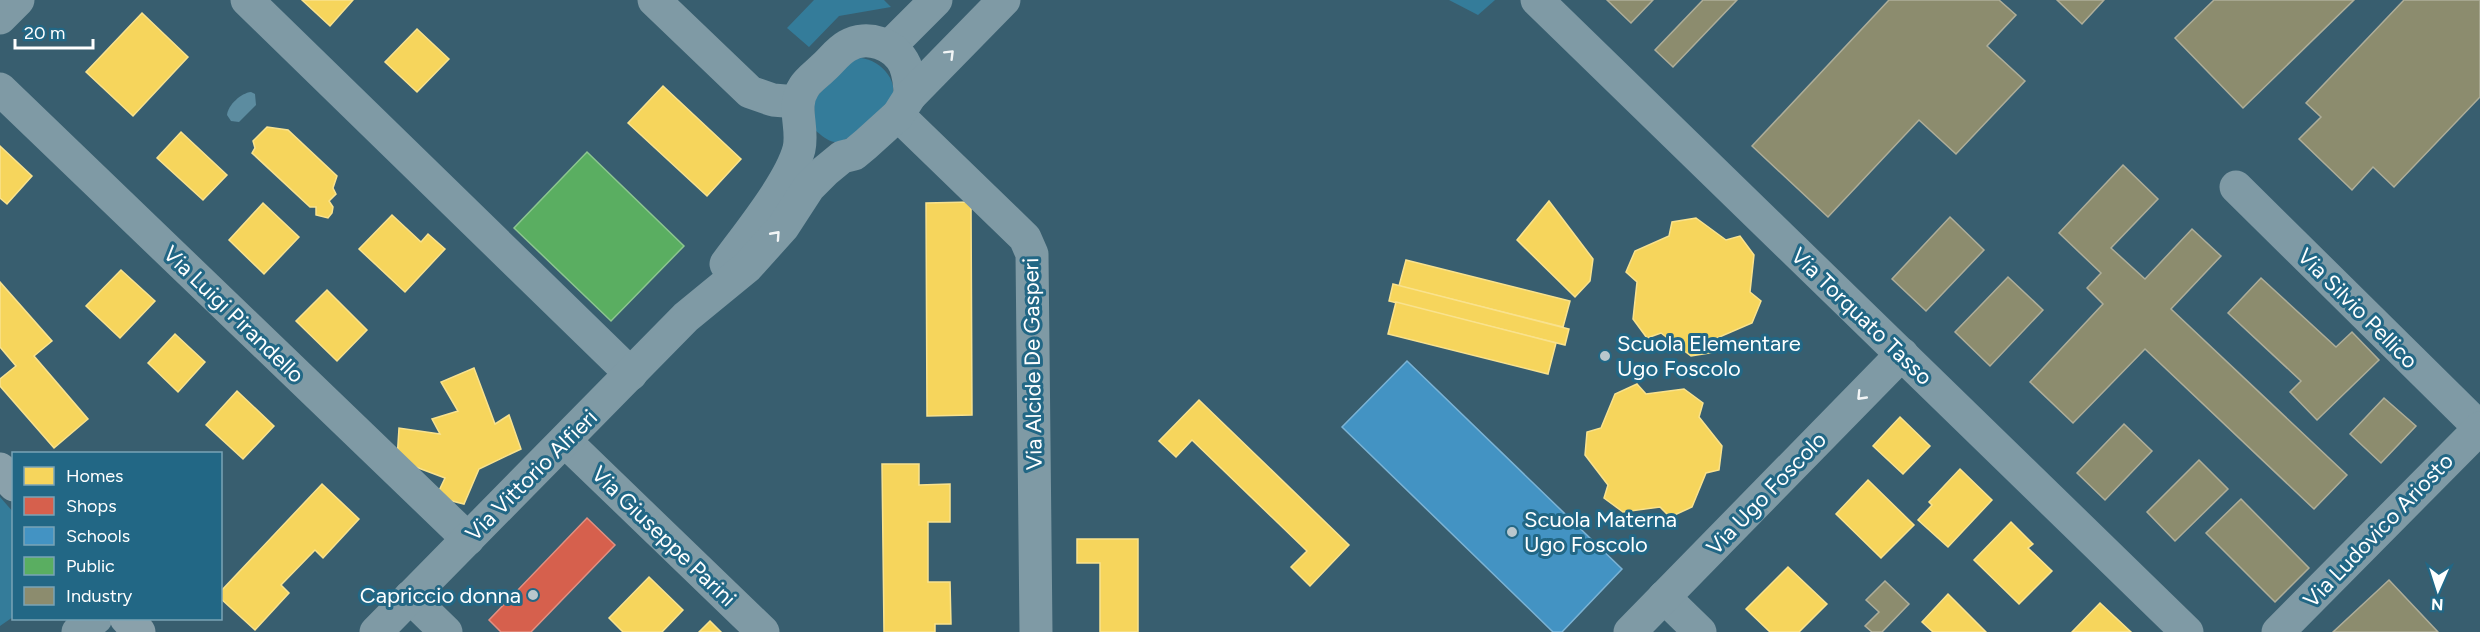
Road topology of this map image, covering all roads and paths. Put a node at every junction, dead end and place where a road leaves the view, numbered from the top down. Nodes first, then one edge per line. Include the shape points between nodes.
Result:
1 (18, 0) edge
2 (247, 0) edge
3 (654, 0) edge
4 (1004, 0) edge
5 (1537, 0) edge
6 (927, 4) edge
7 (0, 18) edge
8 (889, 47) junction
9 (0, 89) edge
10 (904, 106) junction
11 (799, 117) junction
12 (842, 157) junction
13 (2236, 187) dead end
14 (686, 317) junction
15 (1902, 354) junction
16 (631, 374) junction
17 (2480, 428) edge
18 (565, 441) junction
19 (0, 469) edge
20 (12, 483) edge
21 (468, 539) junction
22 (410, 597) junction
23 (1664, 597) junction
24 (93, 620) edge
25 (128, 620) edge
26 (78, 632) edge
27 (139, 632) edge
28 (376, 632) edge
29 (446, 632) edge
30 (763, 632) edge
31 (1036, 632) edge
32 (1630, 632) edge
33 (1700, 632) edge
34 (2187, 632) edge
35 (2278, 632) edge

1 - 7 street
2 - 16 street
3 - 11 street via 750,92 773,100
10 -> 4 street, Via Vittorio Alfieri
5 - 15 street, Via Torquato Tasso
6 - 8 street
8 - 10 street via 904,62 909,78
8 - 11 street, Via Vittorio Alfieri via 874,40 847,46 804,86
9 - 21 street, Via Luigi Pirandello
10 - 12 street, Via Vittorio Alfieri via 854,154
10 - 31 street, Via Alcide De Gasperi via 1025,238 1032,254
11 - 12 street via 827,153
11 - 14 street, Via Vittorio Alfieri via 790,171
14 -> 12 street, Via Vittorio Alfieri via 747,267 783,227 809,188
13 - 17 street, Via Silvio Pellico
14 - 16 street, Via Vittorio Alfieri
15 -> 23 street, Via Ugo Foscolo
15 - 34 street, Via Torquato Tasso
16 - 18 street, Via Vittorio Alfieri
17 - 35 street, Via Ludovico Ariosto
18 - 21 street, Via Vittorio Alfieri
18 - 30 street, Via Giuseppe Parini
19 - 20 main road
21 - 22 street, Via Vittorio Alfieri
22 - 28 street, Via Vittorio Alfieri
22 - 29 street
23 - 32 street, Via Ugo Foscolo
23 - 33 street
24 - 26 street
25 - 27 main road

